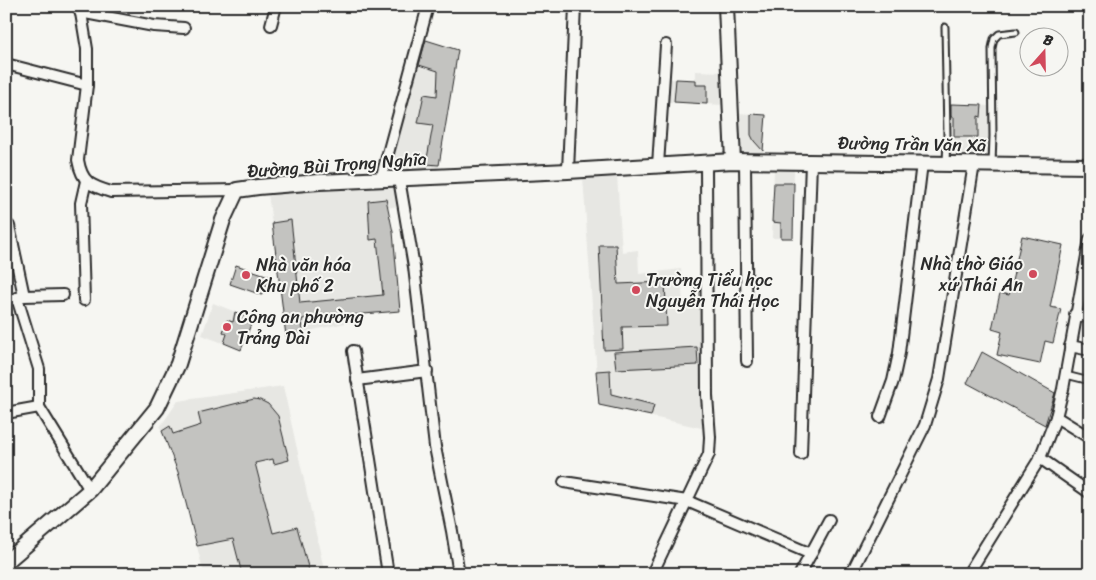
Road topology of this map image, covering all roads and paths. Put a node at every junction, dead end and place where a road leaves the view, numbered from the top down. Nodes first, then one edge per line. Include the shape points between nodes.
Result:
1 (276, 6) edge
2 (428, 6) edge
3 (575, 6) edge
4 (726, 6) edge
5 (80, 9) edge
6 (271, 25) dead end
7 (184, 28) dead end
8 (945, 28) dead end
9 (1016, 32) dead end
10 (666, 45) dead end
11 (6, 64) edge
12 (87, 85) junction
13 (739, 161) junction
14 (811, 162) junction
15 (706, 163) junction
16 (922, 163) junction
17 (946, 164) junction
18 (974, 164) junction
19 (992, 164) junction
20 (658, 165) junction
21 (1090, 166) edge
22 (568, 171) junction
23 (381, 179) junction
24 (399, 179) junction
25 (86, 181) junction
26 (237, 190) junction
27 (9, 226) dead end
28 (1090, 239) edge
29 (63, 295) dead end
30 (20, 297) junction
31 (84, 300) dead end
32 (6, 301) edge
33 (1075, 314) junction
34 (1090, 318) edge
35 (1070, 346) junction
36 (1090, 350) edge
37 (353, 351) dead end
38 (747, 362) dead end
39 (427, 370) junction
40 (1066, 375) junction
41 (358, 380) junction
42 (1090, 381) edge
43 (39, 407) junction
44 (6, 413) edge
45 (880, 417) dead end
46 (1056, 417) junction
47 (1090, 438) edge
48 (801, 454) dead end
49 (1040, 458) junction
50 (564, 482) dead end
51 (90, 490) junction
52 (1090, 493) edge
53 (687, 501) junction
54 (829, 520) dead end
55 (811, 554) junction
56 (6, 562) edge
57 (388, 574) edge
58 (459, 574) edge
59 (652, 574) edge
60 (800, 574) edge
61 (850, 574) edge
62 (968, 574) edge

1 - 6 street
2 - 23 street
3 - 22 street
4 - 13 street
5 - 7 street via 154,26
5 - 12 street via 87,49
8 - 17 lane
9 - 19 lane via 999,34 992,48
10 - 20 street
11 - 12 street
12 - 25 street via 78,160
13 - 14 street, Đường Trần Văn Xã
13 - 15 street, Đường Bùi Trọng Nghĩa
13 - 38 street
14 - 16 street, Đường Trần Văn Xã
14 - 48 street
15 - 20 street, Đường Bùi Trọng Nghĩa
15 - 53 street via 710,437 709,454
16 - 17 street, Đường Trần Văn Xã
16 - 45 street via 899,353
17 - 18 street, Đường Trần Văn Xã
18 - 19 street, Đường Trần Văn Xã
18 - 61 street via 939,379 924,425
19 - 21 street, Đường Trần Văn Xã
20 - 22 street, Đường Bùi Trọng Nghĩa
22 - 24 street, Đường Bùi Trọng Nghĩa
23 - 24 street, Đường Bùi Trọng Nghĩa
23 - 26 street, Đường Bùi Trọng Nghĩa
24 - 39 street
25 - 26 street via 111,192
25 - 31 street via 81,202
26 - 51 street, Đường Bùi Trọng Nghĩa via 223,220 178,364 166,392 157,408
27 - 30 street
28 - 33 street
29 - 30 street
30 - 32 street
30 - 43 street via 39,369
33 - 34 street
33 - 35 street
35 - 36 street
35 - 40 street
37 - 41 street
39 - 41 street
39 - 58 street via 436,447
40 - 42 lane
40 - 46 street
41 - 57 street
43 - 44 street
43 - 51 street
46 - 47 street
46 - 49 street
49 - 52 street
49 - 62 street
50 - 53 street
51 - 56 street, Đường Bùi Trọng Nghĩa
53 - 55 street
53 - 59 street
54 - 55 street
55 - 60 street

